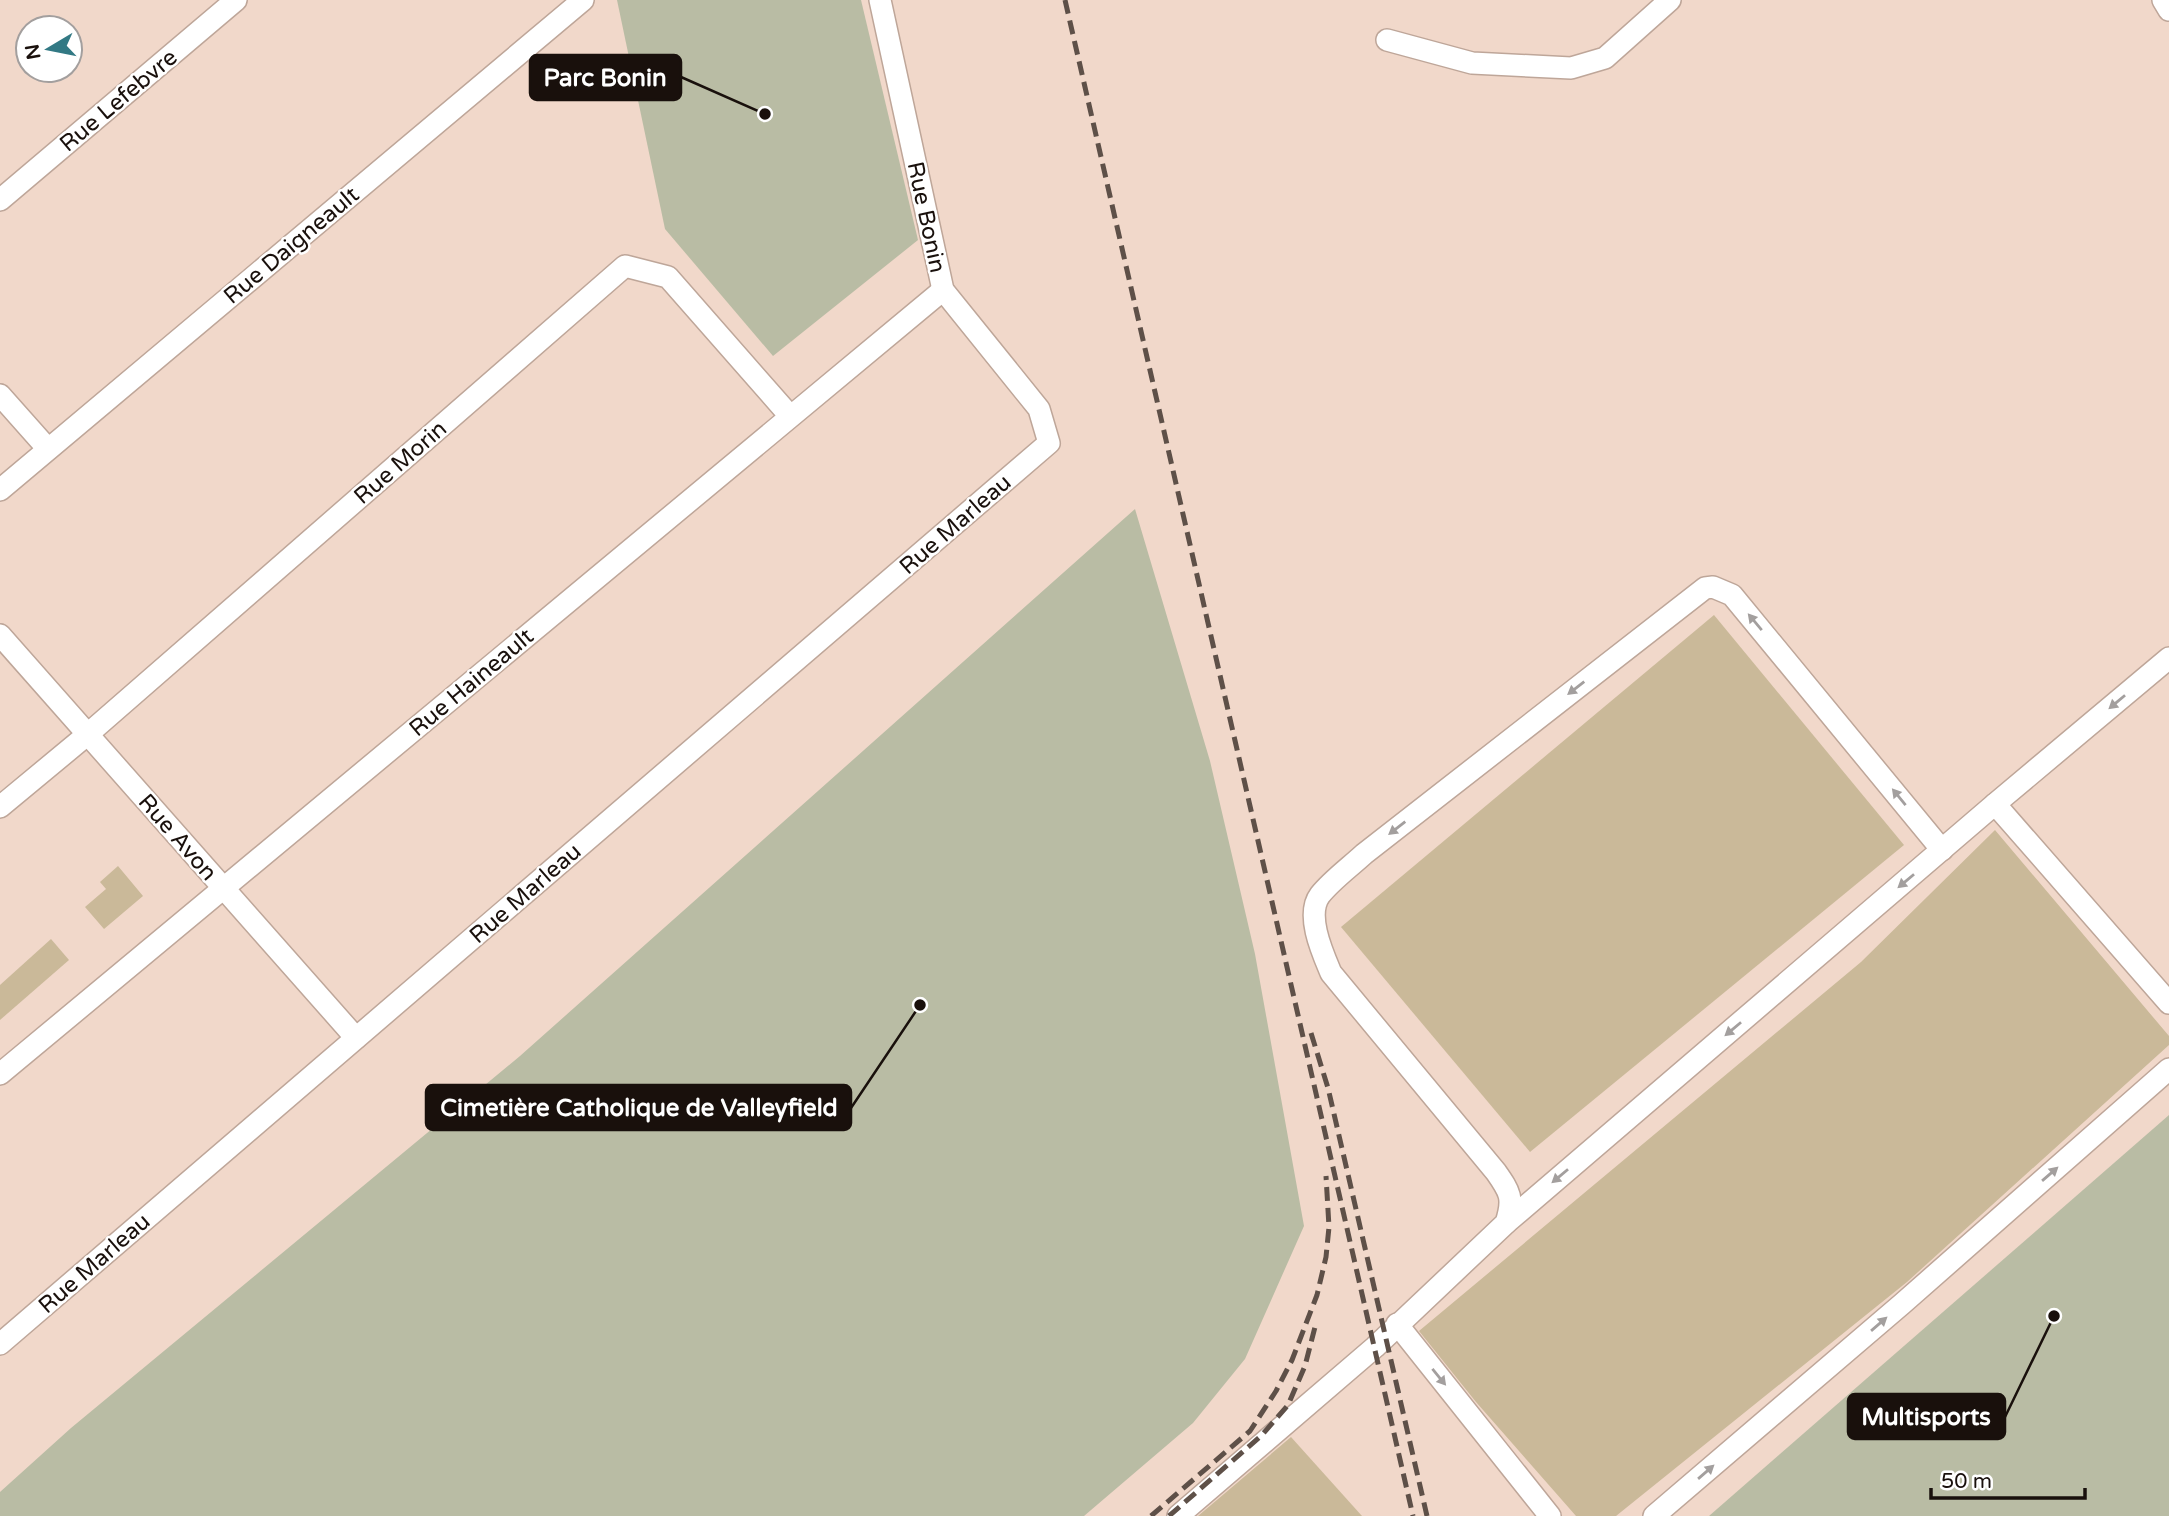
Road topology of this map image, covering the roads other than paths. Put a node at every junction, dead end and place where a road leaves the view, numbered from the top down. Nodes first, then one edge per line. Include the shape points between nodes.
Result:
1 (236, 0) edge
2 (583, 0) edge
3 (880, 0) edge
4 (1670, 0) edge
5 (2163, 0) edge
6 (2169, 10) edge
7 (1387, 40) dead end
8 (0, 200) edge
9 (943, 290) junction
10 (0, 395) edge
11 (790, 416) junction
12 (1049, 443) joint
13 (48, 449) junction
14 (0, 490) edge
15 (0, 635) edge
16 (2169, 659) edge
17 (88, 734) junction
18 (1995, 804) junction
19 (0, 807) edge
20 (1942, 850) junction
21 (223, 888) junction
22 (2169, 1003) edge
23 (356, 1038) junction
24 (2169, 1069) edge
25 (0, 1074) edge
26 (1506, 1223) junction
27 (1397, 1324) junction
28 (0, 1344) edge
29 (1178, 1516) edge
30 (1550, 1516) edge
31 (1654, 1516) edge

1 - 8 street, Rue Lefebvre
2 - 13 street, Rue Daigneault
3 - 9 street, Rue Bonin
4 - 7 street via 1605,58 1571,68 1472,63
5 - 6 street
9 - 11 street, Rue Haineault
9 - 12 street, Rue Bonin via 1039,409
10 - 13 street
11 - 17 street, Rue Morin via 668,277 625,266
11 - 21 street, Rue Haineault
12 - 23 street, Rue Marleau
13 - 14 street, Rue Daigneault
15 - 17 street, Rue Avon
16 -> 18 street
17 - 19 street, Rue Morin
17 - 21 street, Rue Avon
18 - 20 street
18 - 22 street
20 -> 26 street
20 -> 26 street via 1732,595 1704,587 1364,854 1318,897 1318,942 1331,973 1496,1172 1510,1193
21 - 23 street, Rue Avon
21 - 25 street, Rue Haineault
23 - 28 street, Rue Marleau
31 -> 24 street
26 - 27 street
27 - 29 street
27 -> 30 street

